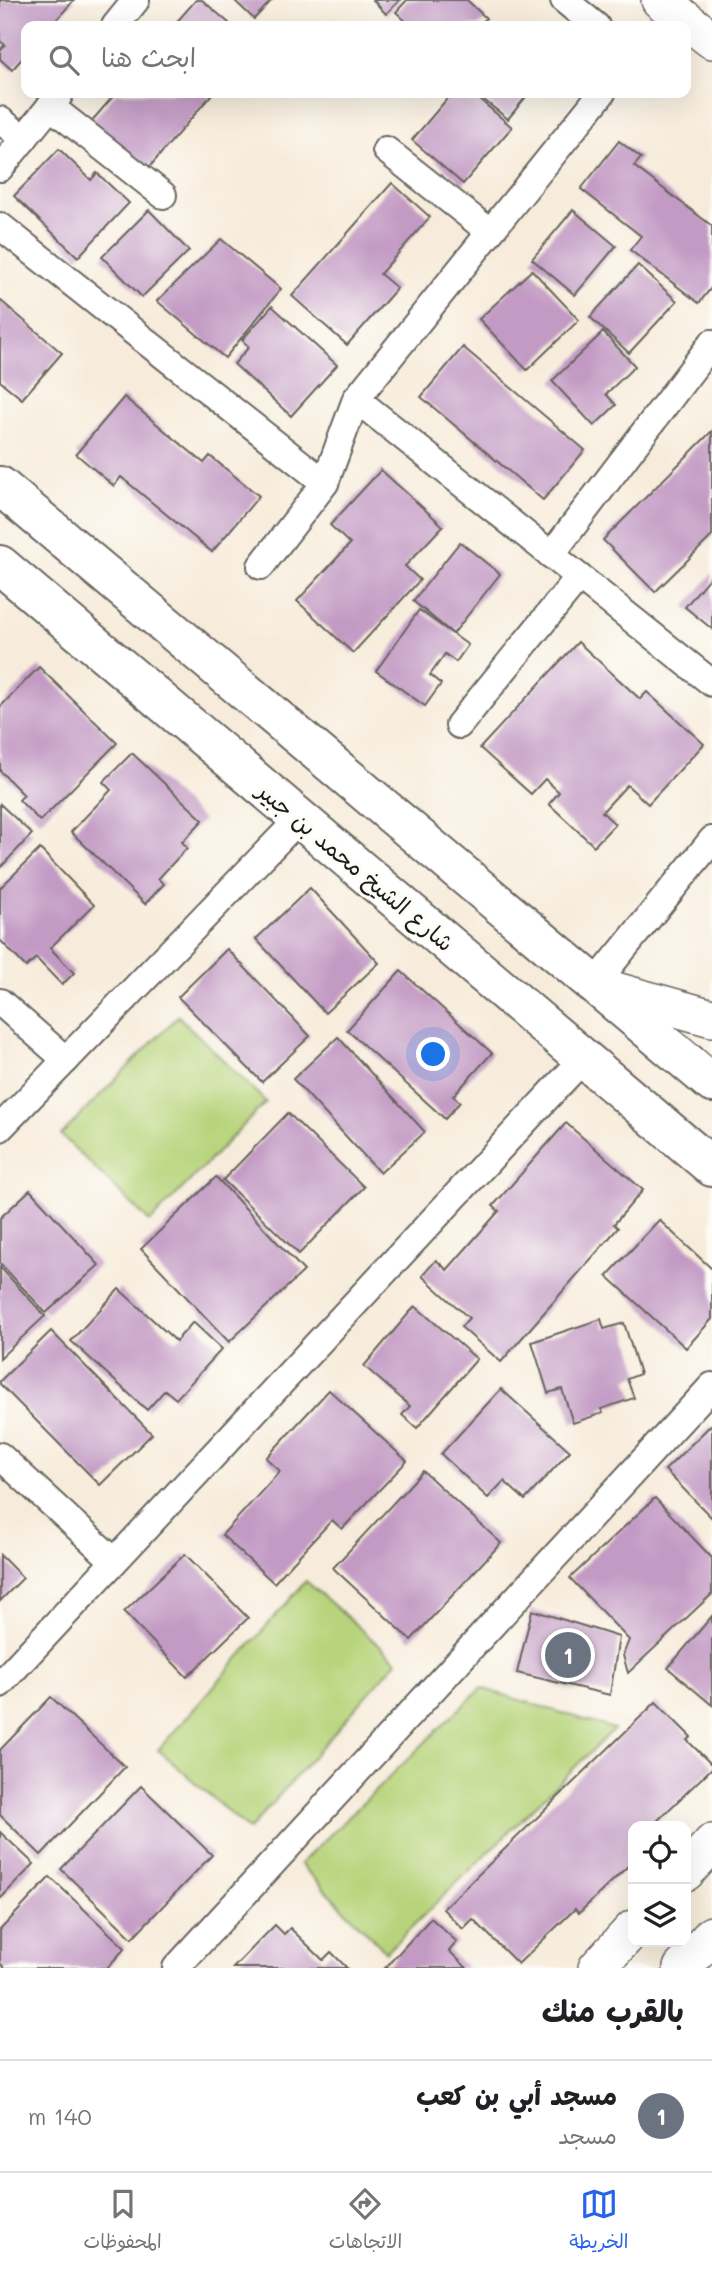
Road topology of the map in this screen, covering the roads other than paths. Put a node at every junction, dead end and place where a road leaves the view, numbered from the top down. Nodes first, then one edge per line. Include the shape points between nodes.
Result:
1 (136, 0) edge
2 (564, 0) edge
3 (663, 11) edge
4 (119, 21) edge
5 (590, 21) edge
6 (680, 21) edge
7 (691, 28) edge
8 (712, 40) edge
9 (598, 98) edge
10 (56, 99) edge
11 (0, 120) edge
12 (23, 139) junction
13 (386, 150) dead end
14 (0, 168) edge
15 (163, 195) dead end
16 (0, 226) edge
17 (490, 232) junction
18 (708, 357) edge
19 (356, 399) junction
20 (325, 483) junction
21 (0, 486) edge
22 (551, 555) junction
23 (0, 565) edge
24 (261, 566) dead end
25 (579, 577) junction
26 (712, 683) edge
27 (459, 726) dead end
28 (300, 818) junction
29 (712, 840) edge
30 (594, 985) junction
31 (0, 1002) edge
32 (712, 1018) edge
33 (584, 1058) junction
34 (66, 1060) junction
35 (712, 1083) edge
36 (0, 1128) edge
37 (712, 1167) edge
38 (712, 1386) edge
39 (0, 1457) edge
40 (114, 1561) junction
41 (0, 1684) edge
42 (712, 1843) edge
43 (691, 1866) edge
44 (628, 1934) edge
45 (712, 1934) edge
46 (176, 1968) edge
47 (597, 1968) edge
48 (682, 1968) edge

1 - 4 street
2 - 5 street
3 - 6 street
7 - 8 street
9 - 17 street
10 - 12 street
10 - 15 street
11 - 12 street
12 - 14 street
13 - 17 street
16 - 20 street
17 - 19 street
18 - 22 street
19 - 20 street
19 - 22 street
20 - 24 street
21 - 30 main road
22 - 25 street
23 - 28 main road, شارع الشيخ محمد بن جبير
25 - 26 street
25 - 27 street
28 - 33 main road, شارع الشيخ محمد بن جبير
28 - 34 street
29 - 30 street
30 - 32 street
30 - 35 main road
31 - 34 street
33 - 37 main road, شارع الشيخ محمد بن جبير
33 - 40 street
34 - 36 street
38 - 46 street
39 - 40 street
40 - 41 street
42 - 43 street
44 - 47 street
45 - 48 street

